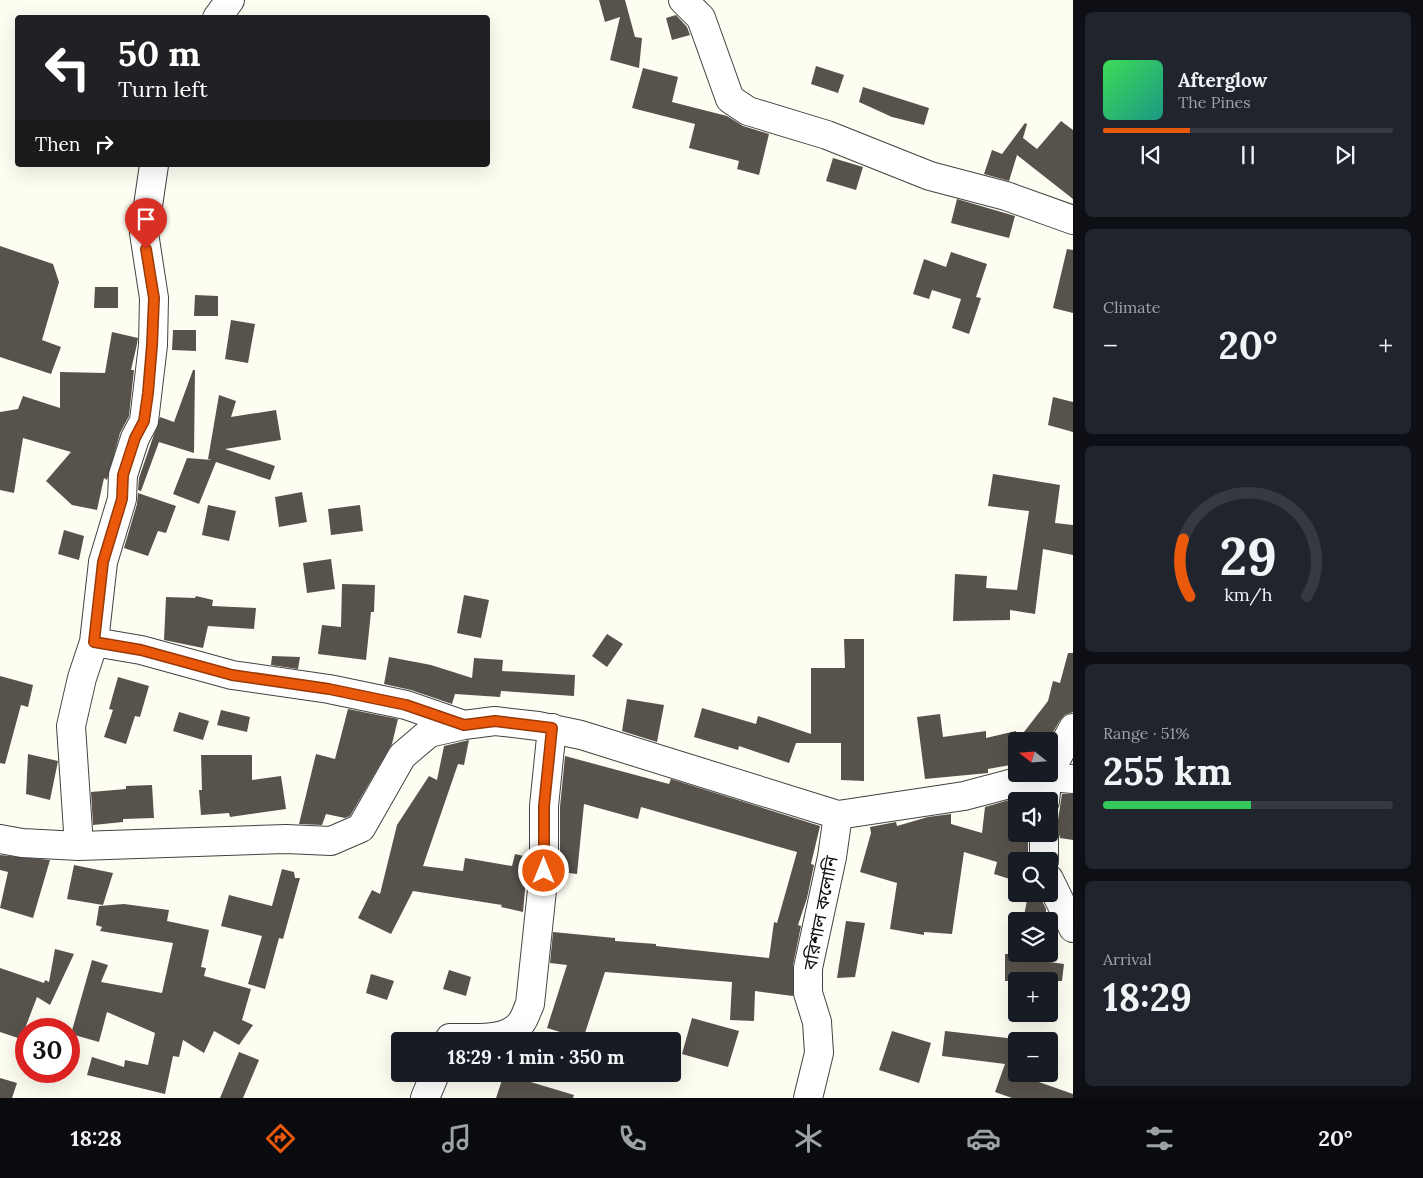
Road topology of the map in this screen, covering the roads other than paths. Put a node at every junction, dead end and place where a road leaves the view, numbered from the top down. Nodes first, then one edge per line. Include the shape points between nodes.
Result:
1 (230, 0) edge
2 (683, 0) edge
3 (219, 15) edge
4 (154, 167) edge
5 (1073, 220) edge
6 (94, 642) junction
7 (464, 725) junction
8 (552, 728) junction
9 (1073, 728) edge
10 (1058, 766) edge
11 (1046, 782) edge
12 (838, 816) junction
13 (0, 839) edge
14 (79, 846) junction
15 (1058, 897) edge
16 (1073, 928) edge
17 (511, 1032) edge
18 (432, 1082) edge
19 (425, 1098) edge
20 (808, 1098) edge

1 - 3 street
2 - 5 street via 701,18 730,98 748,111 827,135 930,176 1006,196
4 - 6 street via 144,233 154,298 148,393 144,421 123,475 122,499 103,562
6 - 7 street via 141,650 232,675 329,689 406,705
6 - 14 street via 71,726
7 - 8 street via 495,721
7 - 14 street via 429,733 402,756 361,828 331,841 286,839
8 - 12 street
8 - 17 street via 544,806 544,871 530,1004 521,1023
9 - 10 street
11 - 12 street
12 - 20 street, বরিশাল কলোনি via 808,968 808,993 817,1022 819,1053
13 - 14 street
15 - 16 street
18 - 19 street

